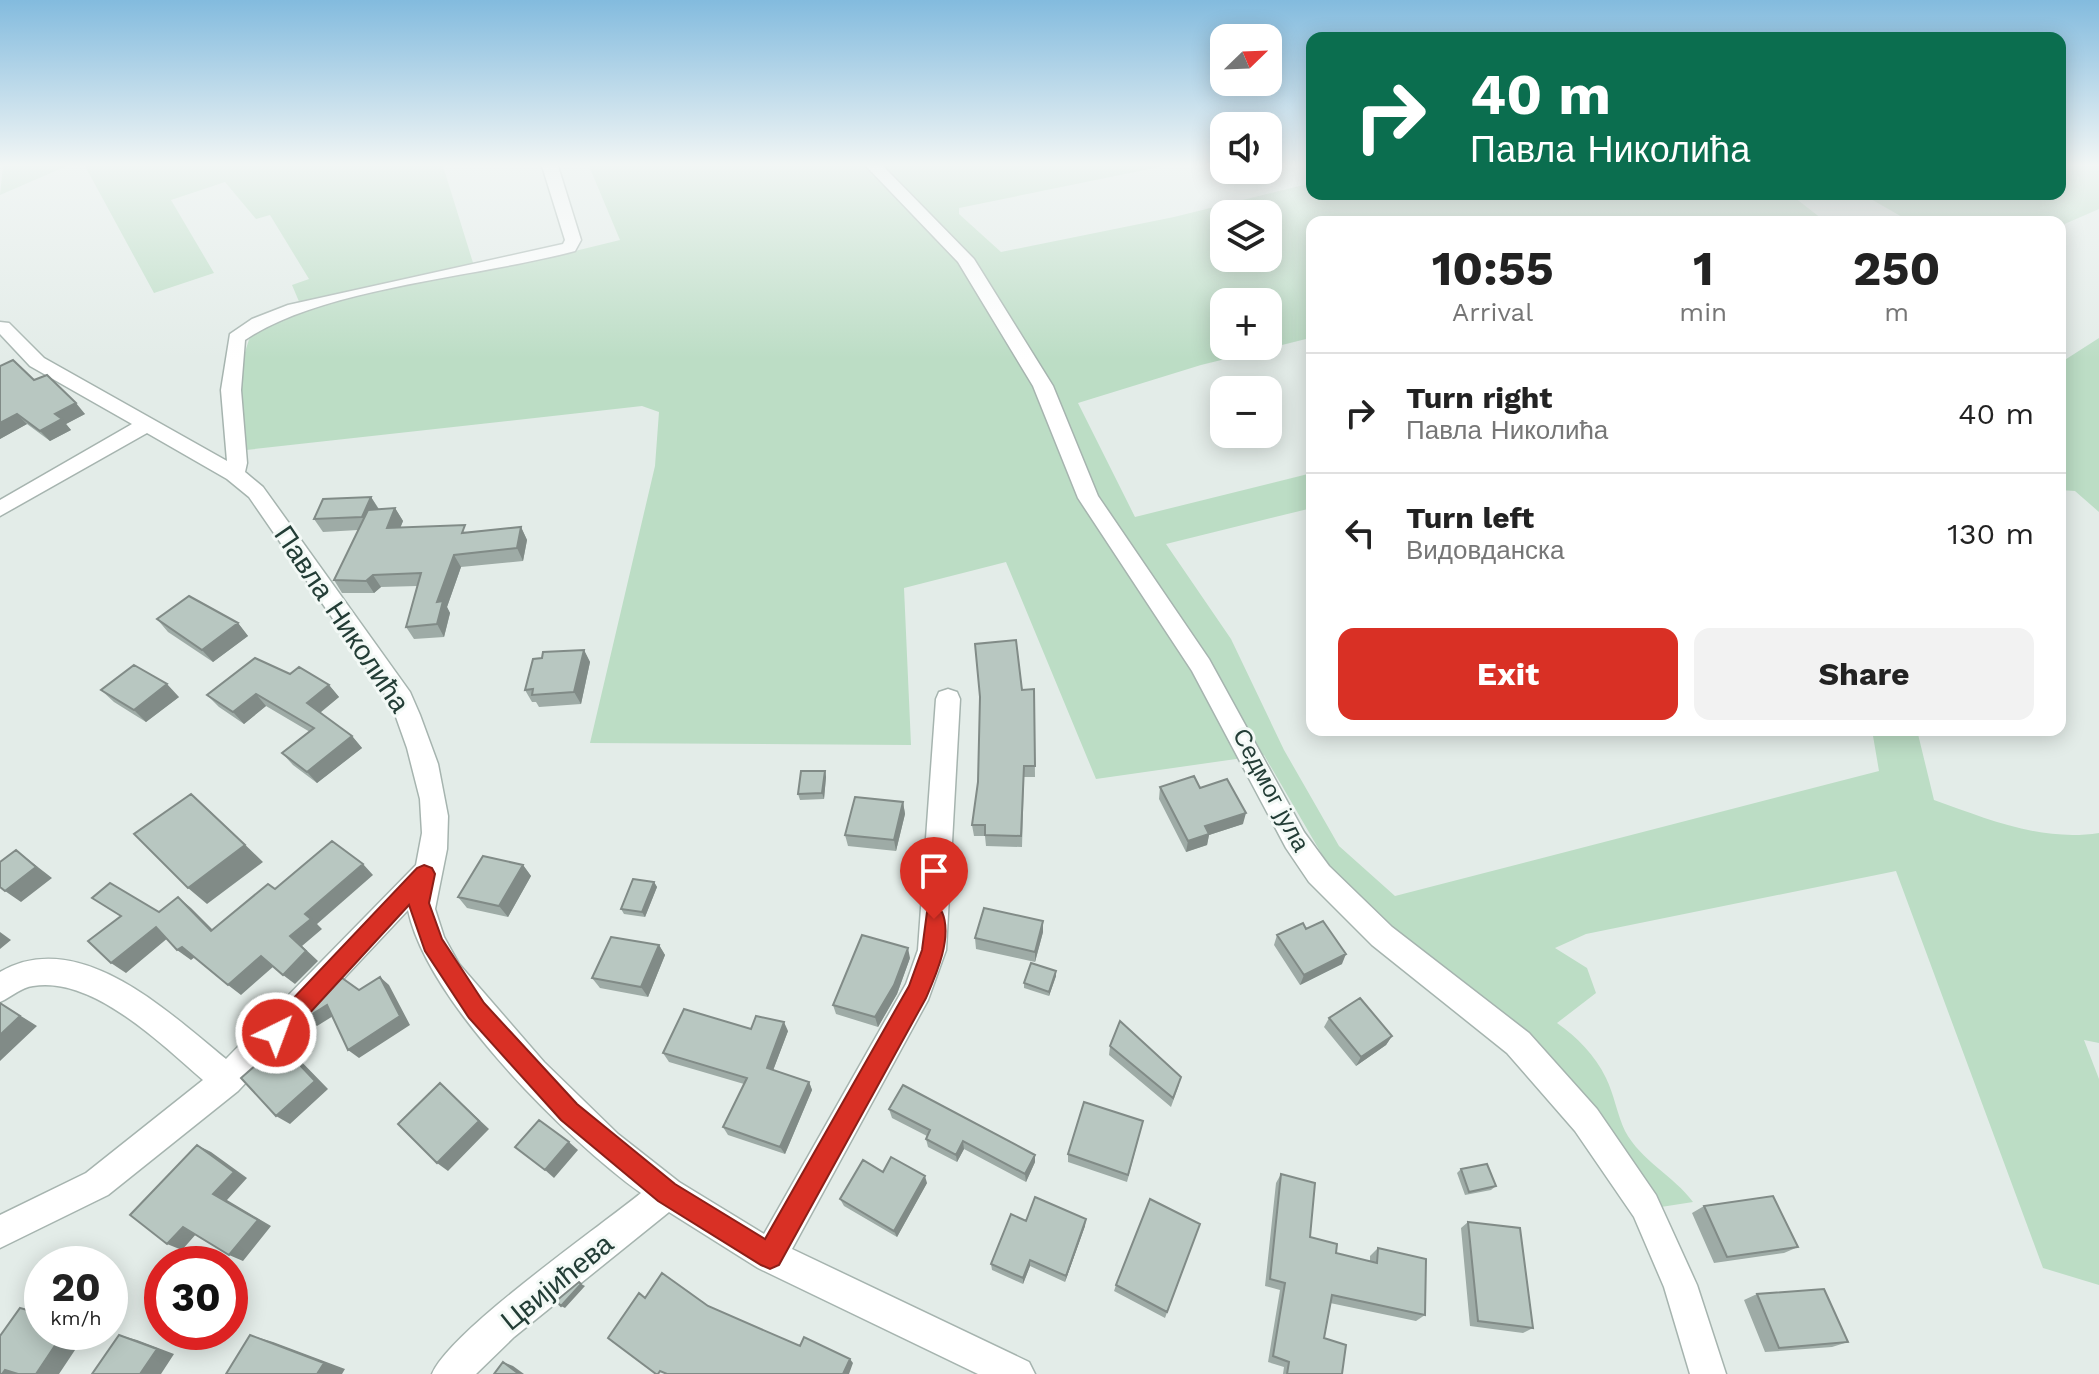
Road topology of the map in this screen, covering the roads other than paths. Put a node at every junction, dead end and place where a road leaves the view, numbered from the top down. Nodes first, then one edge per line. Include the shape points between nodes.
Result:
1 (570, 230) edge
2 (937, 230) edge
3 (3, 327) dead end
4 (146, 425) junction
5 (234, 474) junction
6 (0, 509) edge
7 (948, 699) dead end
8 (424, 874) junction
9 (0, 988) edge
10 (227, 1080) junction
11 (667, 1193) junction
12 (0, 1232) edge
13 (770, 1256) junction
14 (450, 1374) edge
15 (1017, 1374) edge
16 (1708, 1374) edge

1 - 5 street via 569,247 255,322 236,338 231,390
2 - 16 street, Седмог јула via 965,259 1043,386 1088,498 1201,665 1295,840 1319,874 1382,936 1518,1043 1586,1120 1645,1206 1680,1285
3 - 4 street, Павла Николића via 37,362
4 - 5 street, Павла Николића
4 - 6 street
5 - 8 street, Павла Николића via 256,492 401,699 418,738 435,807 434,855
7 - 13 street via 932,950 918,990
8 - 10 street
8 - 11 street, Павла Николића via 419,903 423,918 459,988 569,1112
9 - 10 street via 36,968 79,978 124,997
10 - 12 street via 97,1184
11 - 13 street, Павла Николића
11 - 14 street, Цвијићева via 502,1325
13 - 15 street, Павла Николића

